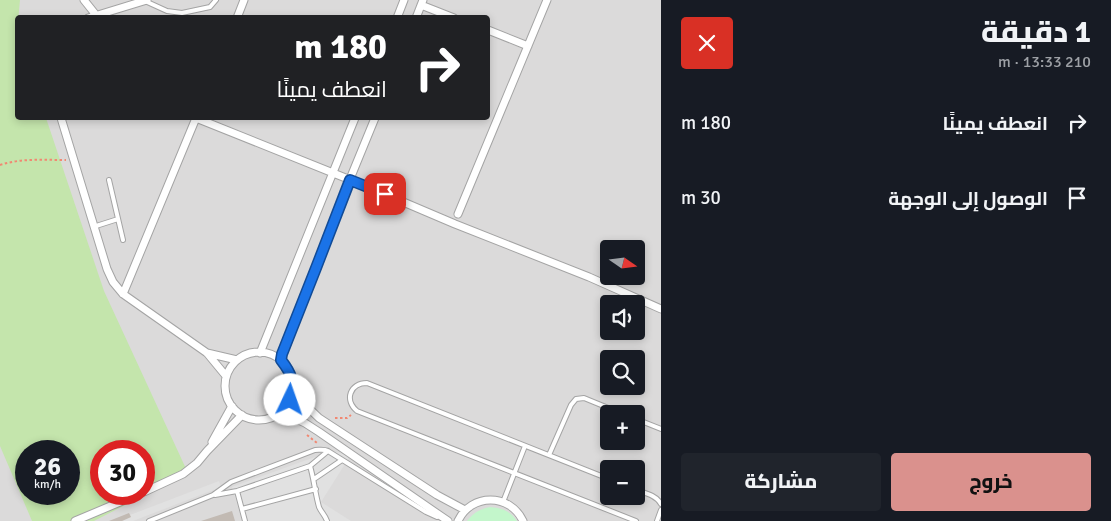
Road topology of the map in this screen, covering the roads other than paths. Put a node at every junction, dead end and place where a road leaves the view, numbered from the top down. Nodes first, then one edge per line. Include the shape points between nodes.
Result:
1 (84, 0) edge
2 (146, 0) edge
3 (216, 0) edge
4 (244, 0) edge
5 (404, 0) edge
6 (547, 0) edge
7 (422, 2) edge
8 (96, 14) joint
9 (238, 15) edge
10 (398, 15) edge
11 (417, 15) edge
12 (448, 15) edge
13 (490, 31) edge
14 (528, 46) junction
15 (62, 120) edge
16 (195, 120) edge
17 (201, 120) edge
18 (354, 120) edge
19 (374, 120) edge
20 (332, 172) junction
21 (109, 180) dead end
22 (350, 180) junction
23 (458, 214) dead end
24 (118, 219) junction
25 (93, 226) junction
26 (123, 240) dead end
27 (122, 294) junction
28 (661, 309) edge
29 (260, 352) junction
30 (207, 353) junction
31 (237, 360) junction
32 (281, 360) junction
33 (226, 376) junction
34 (292, 392) junction
35 (601, 405) edge
36 (232, 406) junction
37 (281, 412) junction
38 (242, 415) junction
39 (645, 423) edge
40 (661, 429) edge
41 (525, 446) junction
42 (207, 451) junction
43 (328, 451) junction
44 (548, 455) junction
45 (342, 460) junction
46 (310, 466) junction
47 (514, 473) junction
48 (600, 475) edge
49 (314, 479) junction
50 (155, 487) edge
51 (316, 489) junction
52 (237, 490) junction
53 (645, 493) edge
54 (214, 495) junction
55 (503, 502) junction
56 (661, 504) edge
57 (113, 505) edge
58 (242, 509) junction
59 (465, 510) junction
60 (661, 510) edge
61 (438, 518) edge
62 (75, 521) edge
63 (149, 521) edge
64 (245, 521) edge
65 (327, 521) edge
66 (448, 521) edge
67 (458, 521) edge
68 (523, 521) edge
69 (636, 521) edge
70 (657, 521) edge

1 - 8 street
2 - 3 lane via 167,11 182,13 210,7
2 - 8 street
4 - 9 street
5 - 10 street
6 - 14 street
7 - 11 street
7 - 12 street
13 - 14 street
14 - 23 street
15 - 25 street
16 - 27 street
17 - 20 street
18 - 20 street
19 - 22 street
20 - 22 street
20 - 29 street
21 - 24 lane
22 - 28 street
22 - 32 street
24 - 25 lane
24 - 26 lane
25 - 27 street via 109,276
27 - 30 street
29 - 31 street
29 - 32 street
30 - 31 street
30 - 33 street
31 - 33 street
32 - 34 street via 289,371
33 - 36 street via 225,385
34 - 37 street
34 - 59 street via 319,418
35 - 44 lane via 584,398 576,399
36 - 38 street
36 - 42 street
37 - 38 street via 259,420
37 - 61 street via 313,428
38 - 42 street
39 - 40 lane
41 - 44 lane
41 - 47 lane
41 - 47 lane via 367,383 359,384 351,392 350,401 357,410
42 - 50 street via 183,474
43 - 45 lane
43 - 46 lane
43 - 54 lane via 315,450 231,482
44 - 48 lane
45 - 49 lane
45 - 61 lane
46 - 49 lane
46 - 52 lane
47 - 55 lane
47 - 69 lane
49 - 51 lane
51 - 58 lane
51 - 65 lane via 320,509
52 - 54 lane
52 - 58 lane
53 - 56 lane via 658,498
54 - 63 lane
55 - 59 street via 483,500
55 - 68 street via 512,507
57 - 62 street
58 - 64 lane
59 - 67 street
60 - 70 lane
61 - 66 street

